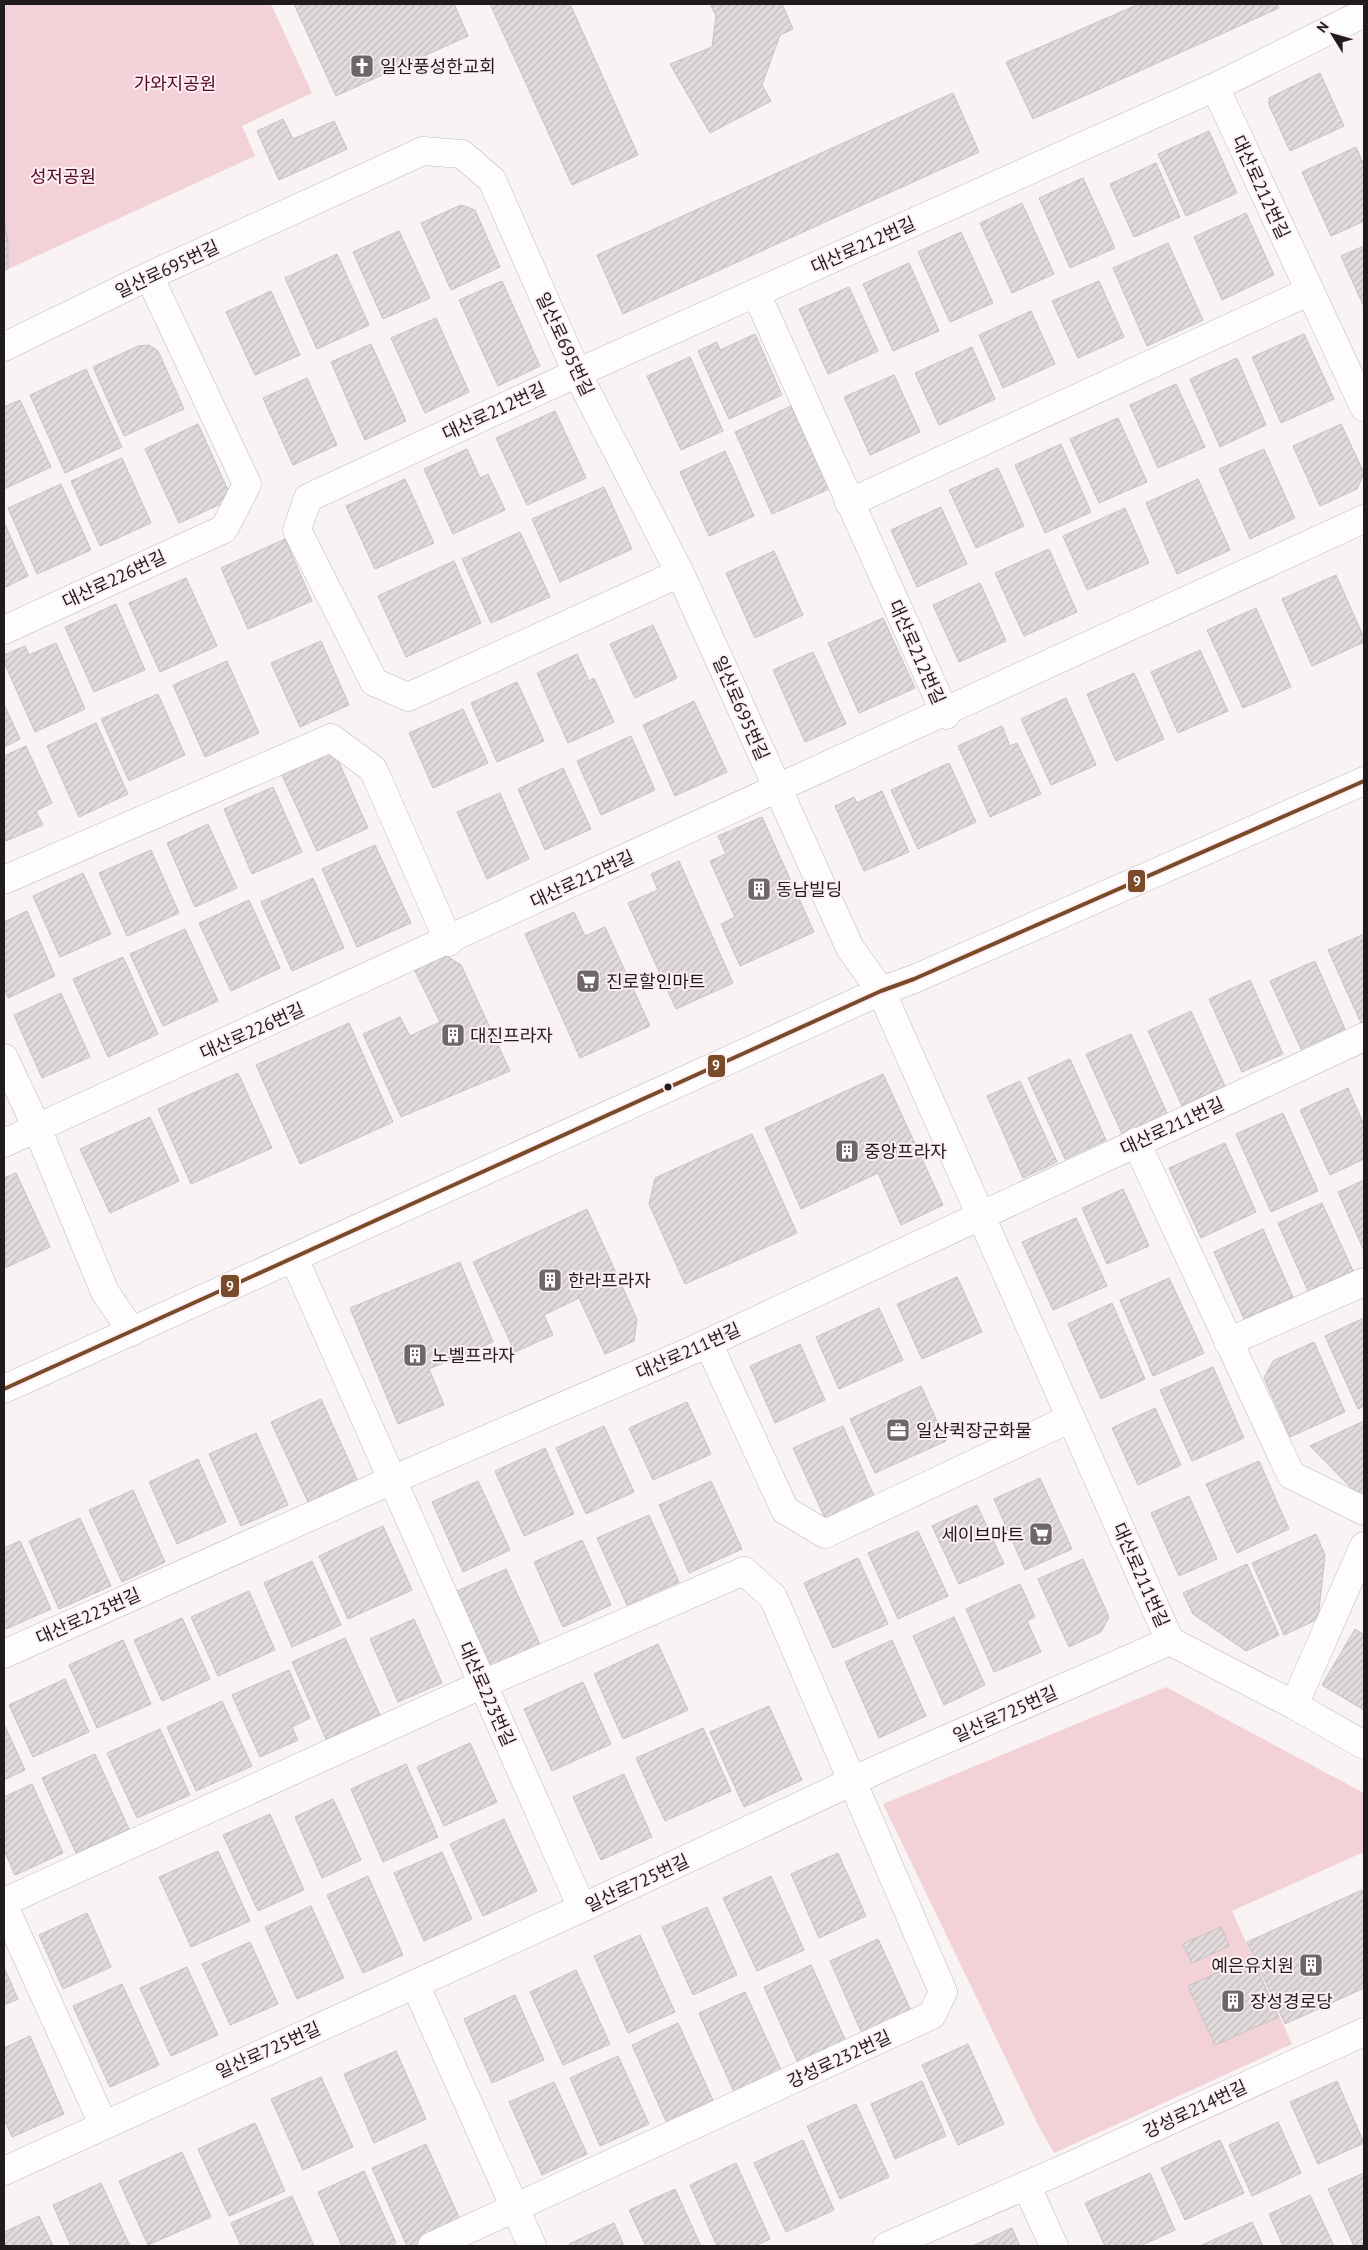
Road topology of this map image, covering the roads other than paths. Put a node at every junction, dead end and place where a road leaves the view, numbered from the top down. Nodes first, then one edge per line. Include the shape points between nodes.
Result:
1 (1364, 13) edge
2 (1215, 87) junction
3 (149, 276) junction
4 (1310, 291) junction
5 (756, 292) junction
6 (4, 347) edge
7 (577, 373) junction
8 (1364, 407) edge
9 (849, 503) junction
10 (1364, 519) edge
11 (680, 573) junction
12 (4, 630) edge
13 (946, 715) junction
14 (1364, 781) edge
15 (778, 790) junction
16 (4, 880) edge
17 (457, 938) junction
18 (881, 991) junction
19 (1364, 1037) edge
20 (4, 1058) edge
21 (37, 1128) junction
22 (1136, 1142) junction
23 (4, 1143) edge
24 (981, 1215) junction
25 (294, 1258) junction
26 (1364, 1282) edge
27 (132, 1332) junction
28 (1228, 1342) junction
29 (708, 1343) junction
30 (4, 1389) edge
31 (1071, 1418) junction
32 (392, 1480) junction
33 (1364, 1511) edge
34 (1364, 1546) edge
35 (1170, 1641) junction
36 (4, 1654) edge
37 (483, 1684) junction
38 (1294, 1705) junction
39 (1364, 1744) edge
40 (853, 1783) junction
41 (4, 1902) edge
42 (4, 1906) edge
43 (582, 1908) junction
44 (416, 1984) junction
45 (1364, 2032) edge
46 (103, 2124) junction
47 (4, 2171) edge
48 (1026, 2185) junction
49 (516, 2209) junction
50 (432, 2246) edge
51 (532, 2246) edge
52 (887, 2246) edge
53 (1054, 2246) edge

1 - 2 street
2 - 4 street, 대산로212번길
2 - 5 street, 대산로212번길
3 - 6 street, 일산로695번길
3 - 7 street, 일산로695번길 via 423,151 462,154 492,180
3 - 12 street, 대산로226번길 via 247,484 224,528
4 - 8 street, 대산로212번길
4 - 9 street
5 - 7 street, 대산로212번길
5 - 9 street, 대산로212번길
7 - 11 street, 일산로695번길
7 - 11 street, 대산로212번길 via 308,498 297,530 374,682 408,697
9 - 13 street, 대산로212번길
10 - 13 street, 대산로212번길
11 - 15 street, 일산로695번길
13 - 15 street, 대산로212번길
14 - 18 street
15 - 17 street, 대산로212번길
15 - 18 street, 일산로695번길 via 850,948
16 - 17 street via 331,738 372,769
17 - 21 street, 대산로226번길
18 - 24 street, 대산로211번길
18 - 25 street
19 - 22 street, 대산로211번길
20 - 21 street
21 - 23 street, 대산로226번길
21 - 27 street via 105,1292
22 - 24 street, 대산로211번길
22 - 28 street
24 - 29 street, 대산로211번길
24 - 31 street, 대산로211번길
25 - 27 street
25 - 32 street, 대산로223번길
26 - 28 street
27 - 30 street
28 - 33 street via 1291,1475
29 - 31 street via 785,1510 825,1534
29 - 32 street, 대산로211번길
31 - 35 street, 대산로211번길
32 - 36 street, 대산로223번길
32 - 37 street, 대산로223번길
34 - 38 street
35 - 38 street, 대산로211번길
35 - 40 street, 일산로725번길
37 - 40 street, 강성로232번길 via 744,1571 773,1597
37 - 41 street
37 - 43 street, 대산로223번길
38 - 39 street, 대산로211번길
40 - 43 street, 일산로725번길
40 - 49 street, 강성로232번길 via 943,1992 932,2015
42 - 46 street
43 - 44 street, 일산로725번길
44 - 46 street, 일산로725번길
44 - 49 street
45 - 48 street, 강성로214번길
46 - 47 street, 일산로725번길
48 - 52 street
48 - 53 street
49 - 50 street, 강성로232번길
49 - 51 street

